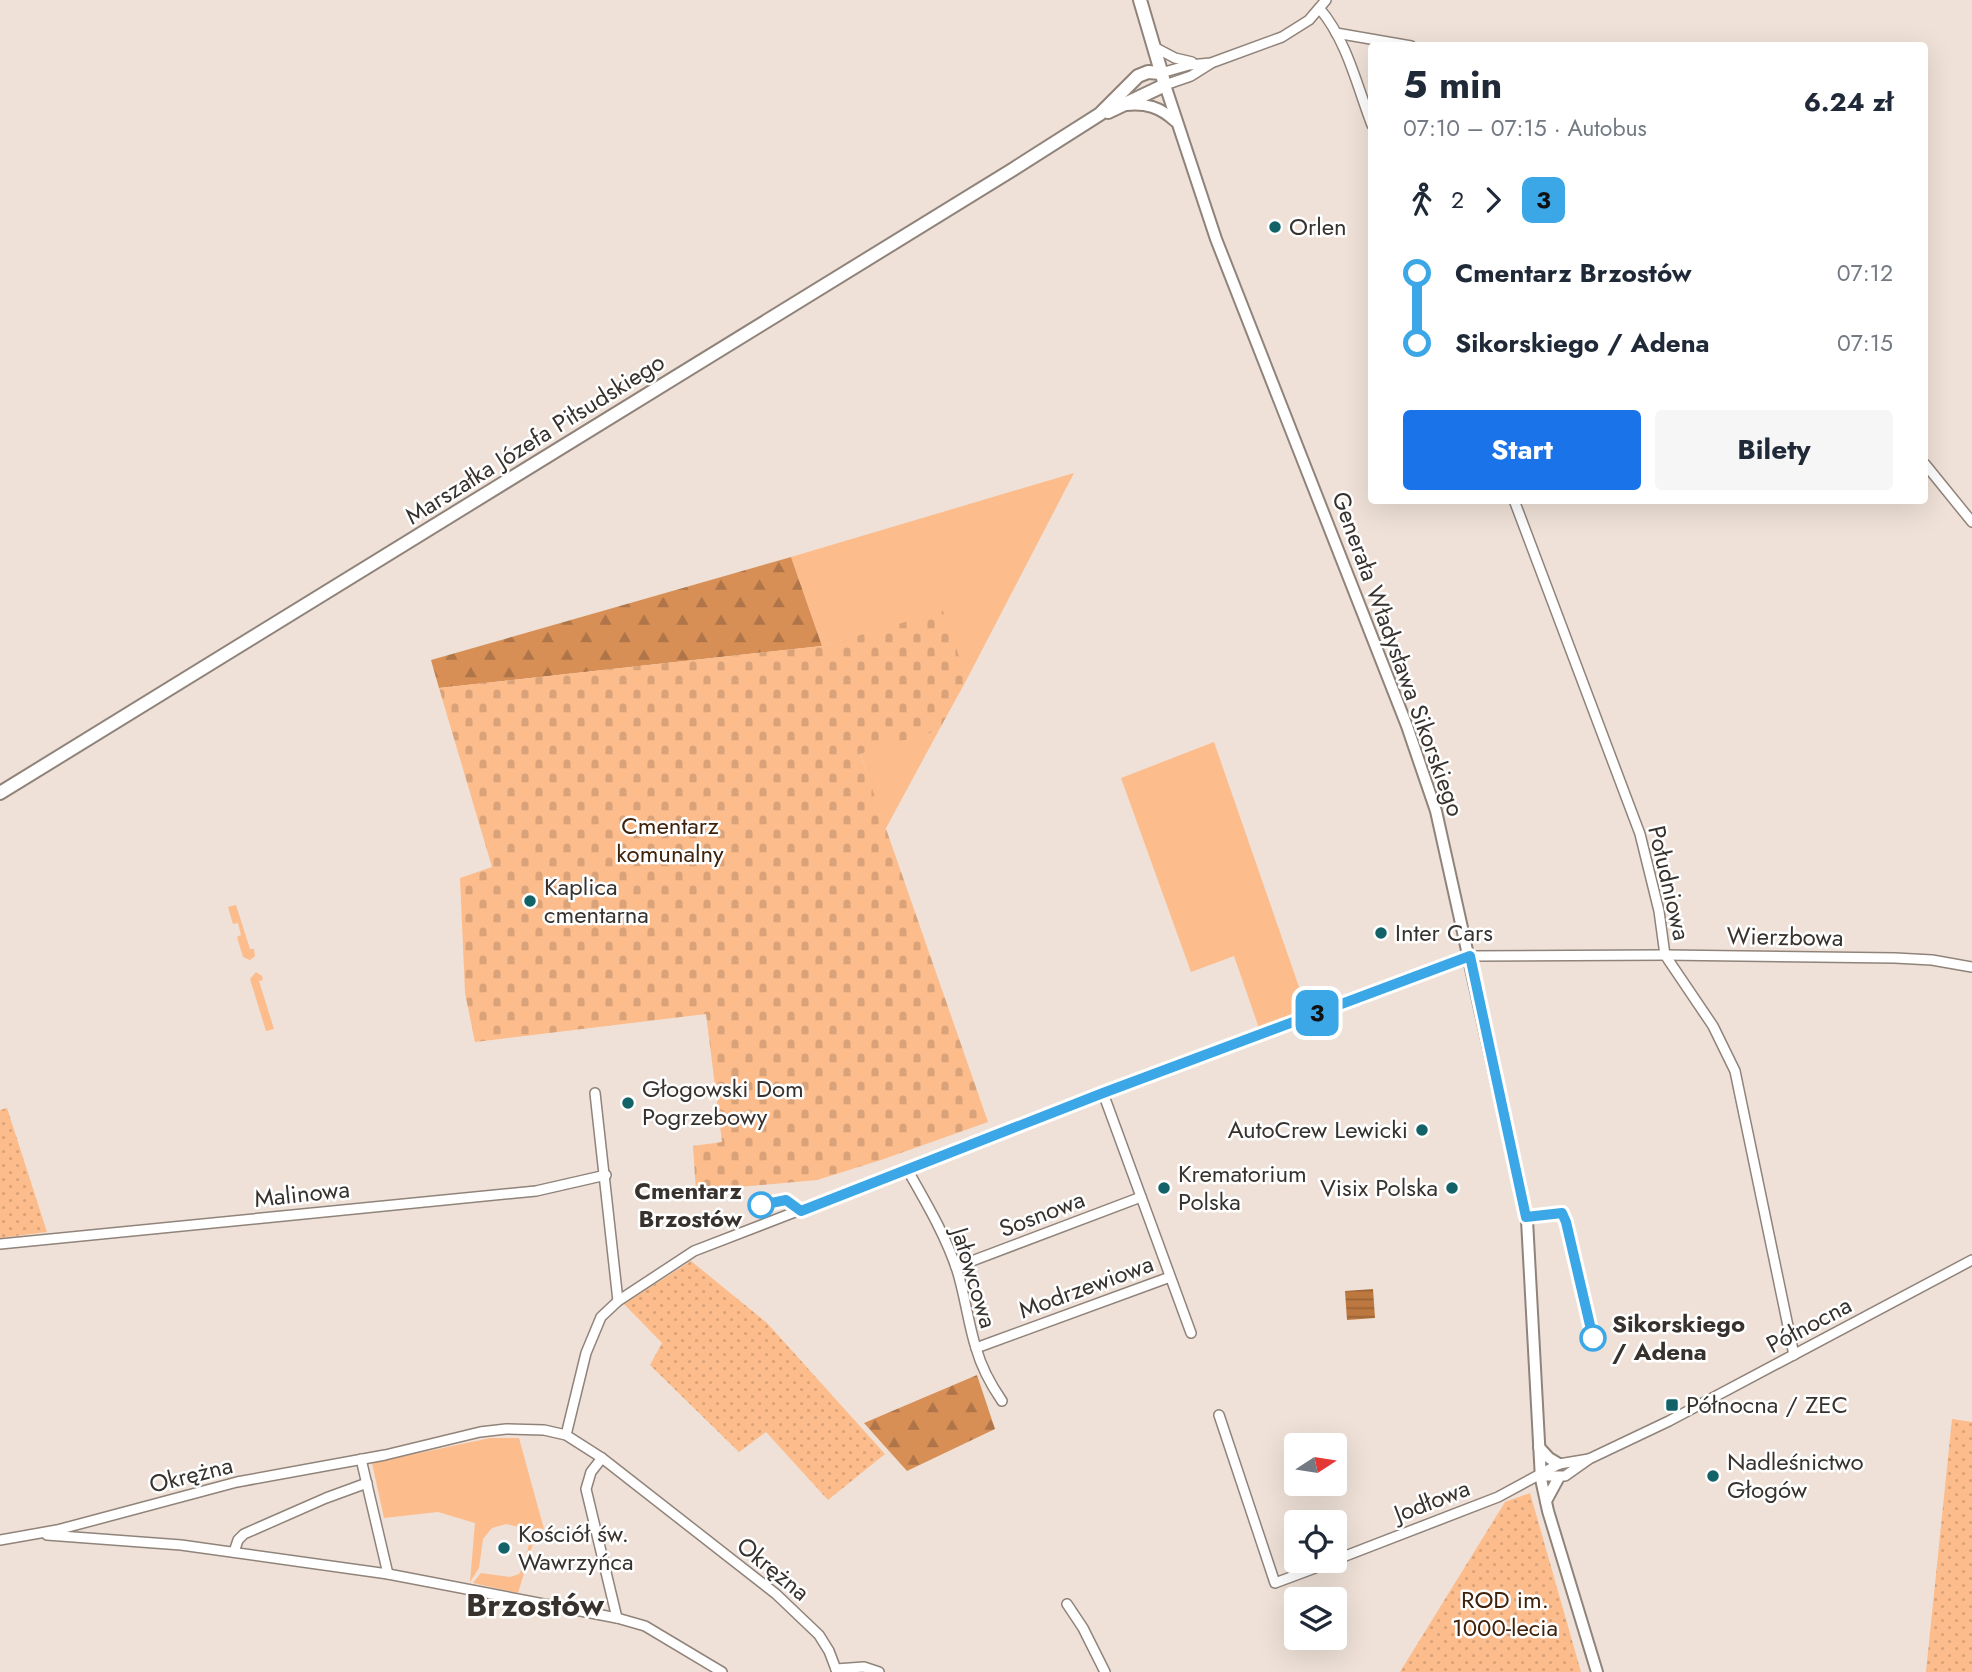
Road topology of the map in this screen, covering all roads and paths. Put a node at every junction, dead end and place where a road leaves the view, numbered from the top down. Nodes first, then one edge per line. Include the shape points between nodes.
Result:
1 (1140, 0) edge
2 (1326, 0) edge
3 (1320, 9) junction
4 (1336, 33) junction
5 (1388, 42) edge
6 (1153, 47) junction
7 (1198, 63) junction
8 (1211, 63) junction
9 (1163, 79) junction
10 (1123, 105) junction
11 (1368, 115) edge
12 (1092, 120) junction
13 (1177, 123) junction
14 (1928, 468) edge
15 (1516, 504) edge
16 (1972, 522) edge
17 (0, 793) edge
18 (1665, 955) junction
19 (1470, 956) junction
20 (1972, 967) edge
21 (595, 1093) dead end
22 (1103, 1093) junction
23 (907, 1169) junction
24 (606, 1175) junction
25 (1141, 1197) junction
26 (0, 1244) edge
27 (1972, 1260) edge
28 (956, 1267) junction
29 (1170, 1277) junction
30 (618, 1301) junction
31 (1191, 1333) dead end
32 (976, 1348) junction
33 (1794, 1355) junction
34 (1002, 1401) dead end
35 (1219, 1415) dead end
36 (566, 1435) junction
37 (1539, 1447) junction
38 (602, 1458) junction
39 (361, 1459) junction
40 (1588, 1459) junction
41 (1559, 1464) junction
42 (1541, 1476) junction
43 (1559, 1477) junction
44 (367, 1483) junction
45 (1546, 1501) junction
46 (31, 1534) junction
47 (0, 1540) edge
48 (234, 1552) junction
49 (1347, 1556) edge
50 (1302, 1573) edge
51 (388, 1574) junction
52 (1067, 1604) dead end
53 (617, 1618) junction
54 (837, 1671) edge
55 (722, 1672) edge
56 (879, 1672) edge
57 (1105, 1672) edge
58 (1597, 1672) edge

1 - 6 main road, Generała Władysława Sikorskiego
2 - 3 street
3 - 4 street
3 - 8 street via 1282,37
4 - 5 street
4 - 11 street
6 - 7 street
6 - 9 main road, Generała Władysława Sikorskiego
7 - 8 street
7 - 9 street
8 - 9 street via 1191,76
9 - 10 main road, Marszałka Józefa Piłsudskiego
9 - 12 main road, Marszałka Józefa Piłsudskiego via 1148,72 1138,76
9 - 13 street, Generała Władysława Sikorskiego
10 - 12 main road, Marszałka Józefa Piłsudskiego
10 - 13 street via 1153,106
12 - 17 main road, Marszałka Józefa Piłsudskiego
13 - 19 street, Generała Władysława Sikorskiego via 1216,239 1407,726 1436,811
14 - 16 street
15 - 18 street, Południowa via 1640,834
18 - 19 street, Wierzbowa
18 - 20 street, Wierzbowa via 1895,958
18 - 33 street, Południowa via 1713,1026 1735,1071
19 - 22 street
19 - 37 street, Generała Władysława Sikorskiego via 1527,1220
21 - 24 street
22 - 23 street
22 - 25 street
23 - 28 street, Jałowcowa
23 - 30 street via 694,1251
24 - 26 street, Malinowa via 536,1191
24 - 30 street
25 - 28 street, Sosnowa
25 - 29 street
27 - 33 street, Północna
28 - 32 street, Jałowcowa
29 - 31 street
29 - 32 street, Modrzewiowa
30 - 36 street via 601,1317 592,1336
32 - 34 street, Jałowcowa
33 - 40 street, Północna
35 - 50 street, Jodłowa via 1275,1583
36 - 38 street, Okrężna
36 - 39 street, Okrężna via 544,1430 480,1432
37 - 41 street
37 - 42 street, Generała Władysława Sikorskiego
38 - 53 street via 586,1489
38 - 54 street, Okrężna via 776,1594 819,1635
39 - 44 street
39 - 46 street, Okrężna via 237,1482
40 - 41 street, Północna
40 - 43 street, Północna
41 - 42 street, Północna
42 - 43 street
42 - 45 street, Generała Władysława Sikorskiego
42 - 49 street, Jodłowa
43 - 45 street
44 - 48 street via 244,1534
44 - 51 street
45 - 58 street, Generała Władysława Sikorskiego
46 - 47 street, Okrężna
46 - 48 street, Okrężna
48 - 51 street, Okrężna
51 - 53 street, Okrężna
52 - 57 street
53 - 55 street, Okrężna via 645,1626
54 - 56 street via 864,1667

